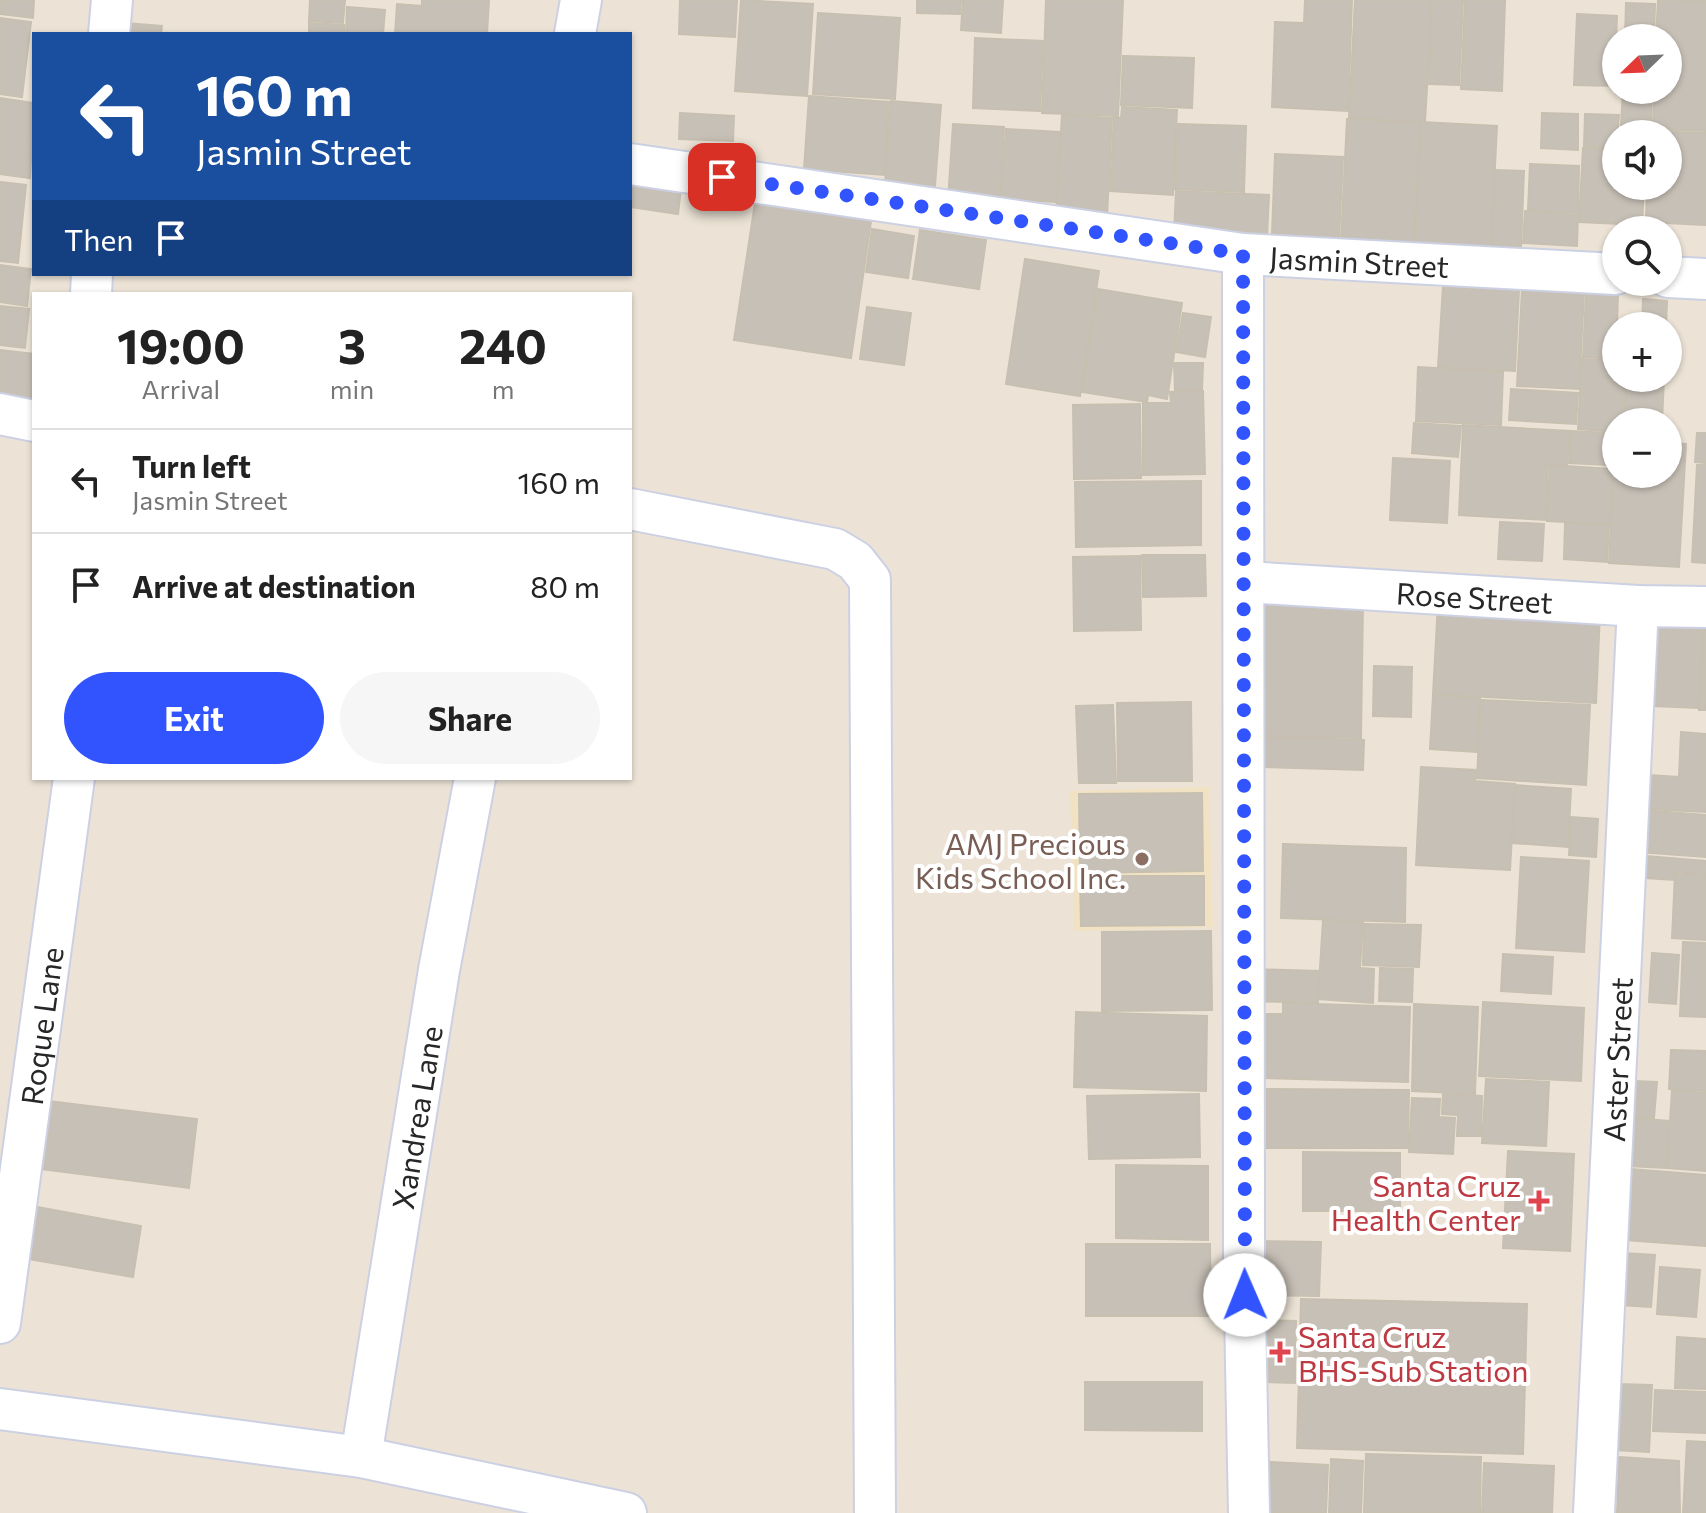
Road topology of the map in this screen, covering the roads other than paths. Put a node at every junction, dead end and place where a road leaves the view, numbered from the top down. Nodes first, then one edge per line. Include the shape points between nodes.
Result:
1 (112, 0) edge
2 (581, 0) edge
3 (109, 32) edge
4 (575, 32) edge
5 (632, 164) edge
6 (1243, 254) junction
7 (1602, 273) edge
8 (1682, 278) edge
9 (1706, 279) edge
10 (0, 414) edge
11 (32, 421) edge
12 (632, 509) edge
13 (1245, 582) junction
14 (1638, 606) junction
15 (1706, 607) edge
16 (74, 780) edge
17 (475, 780) edge
18 (0, 1323) edge
19 (0, 1409) edge
20 (361, 1457) junction
21 (626, 1513) edge
22 (875, 1513) edge
23 (1249, 1513) edge
24 (1594, 1513) edge

1 - 3 street
2 - 4 street
5 - 6 street, Jasmin Street
6 - 7 street, Jasmin Street
6 - 13 street
8 - 9 street
10 - 11 street
12 - 22 street via 835,549 855,561 870,580
13 - 14 street, Rose Street
13 - 23 street
14 - 15 street, Rose Street
14 - 24 street, Aster Street
16 - 18 street, Roque Lane
17 - 20 street, Xandrea Lane
19 - 20 street
20 - 21 street

